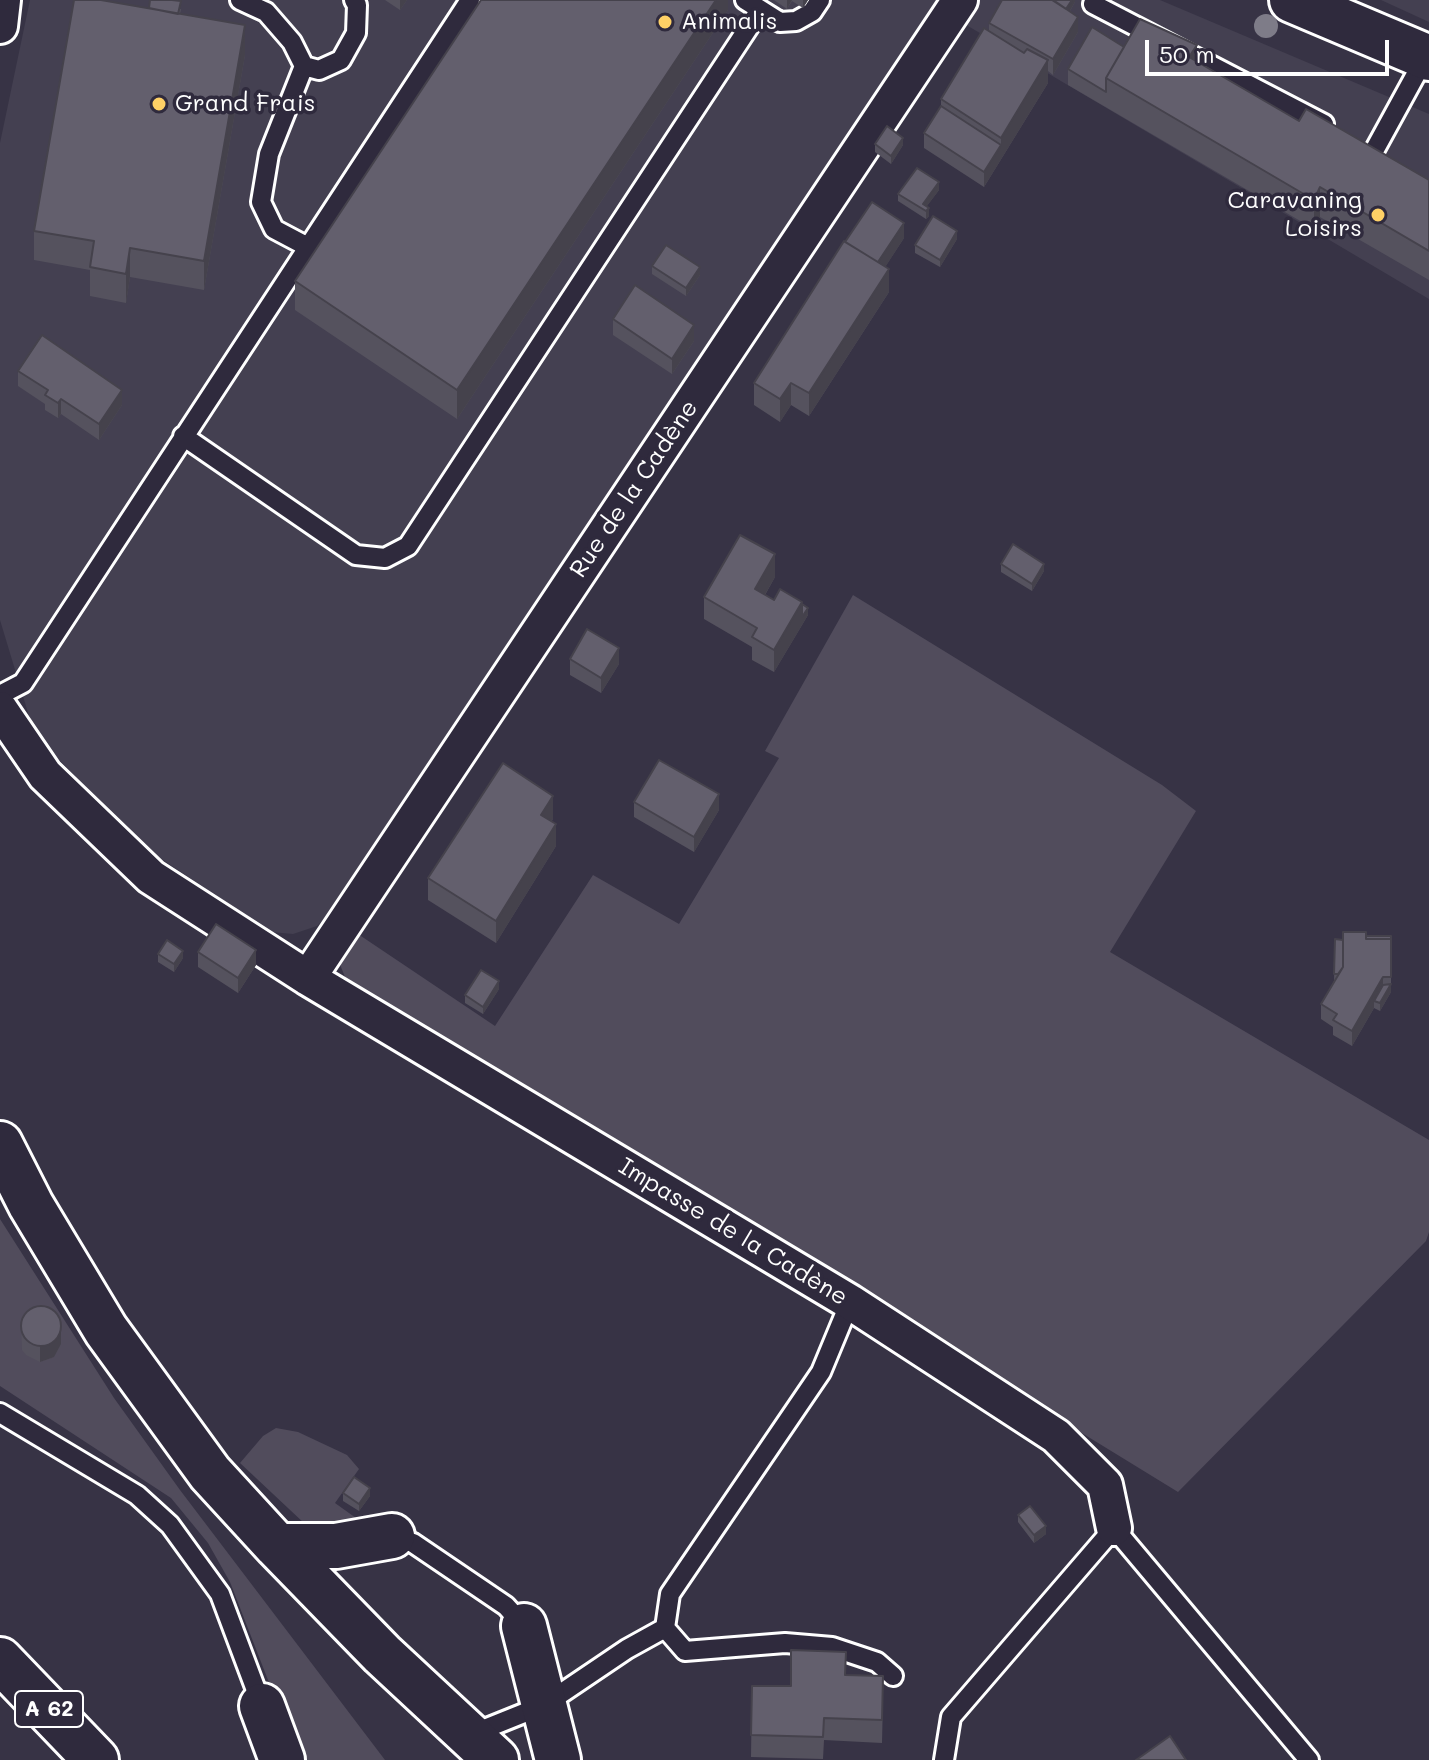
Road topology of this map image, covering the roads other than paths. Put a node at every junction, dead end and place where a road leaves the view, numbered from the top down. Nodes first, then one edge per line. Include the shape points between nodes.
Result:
1 (3, 0) edge
2 (240, 0) edge
3 (354, 0) edge
4 (470, 0) edge
5 (820, 0) edge
6 (960, 0) edge
7 (1292, 0) edge
8 (1093, 4) dead end
9 (753, 5) edge
10 (0, 26) edge
11 (1428, 55) edge
12 (304, 66) junction
13 (308, 247) junction
14 (183, 436) junction
15 (0, 695) edge
16 (0, 709) edge
17 (308, 978) junction
18 (0, 1144) edge
19 (850, 1302) junction
20 (0, 1413) edge
21 (1114, 1528) junction
22 (392, 1536) joint
23 (277, 1546) junction
24 (524, 1626) joint
25 (665, 1628) junction
26 (0, 1660) edge
27 (893, 1676) dead end
28 (544, 1705) junction
29 (262, 1706) joint
30 (483, 1748) edge
31 (96, 1760) edge
32 (282, 1760) edge
33 (558, 1760) edge
34 (944, 1760) edge
35 (1309, 1760) edge

1 - 10 street
2 - 12 lane via 266,12
3 - 12 lane via 356,33 341,60 319,70
4 - 13 lane
5 - 9 lane via 796,21 780,22
6 - 17 street, Rue de la Cadène
7 - 11 main road
8 - 11 lane via 1367,147
9 - 14 lane via 408,546 385,558 356,555
12 - 13 lane via 269,154 261,202 274,229
13 - 14 lane
14 - 15 lane via 23,683
16 - 17 street, Impasse de la Cadène via 45,775 151,877
17 - 19 street, Impasse de la Cadène
18 - 23 main road via 106,1330 210,1473
19 - 21 street, Impasse de la Cadène via 1056,1436 1105,1485
19 - 25 lane via 821,1372 670,1594
20 - 29 lane via 137,1495 170,1525 220,1594
21 - 34 lane via 951,1717
21 - 35 lane
22 - 23 main road via 336,1546
22 - 24 lane via 413,1543 506,1606
23 - 30 main road
24 - 28 main road
25 - 27 lane via 685,1651 785,1643 832,1647 877,1662
25 - 28 lane
26 - 31 main road, A 62
28 - 30 lane
28 - 33 main road
29 - 32 main road

